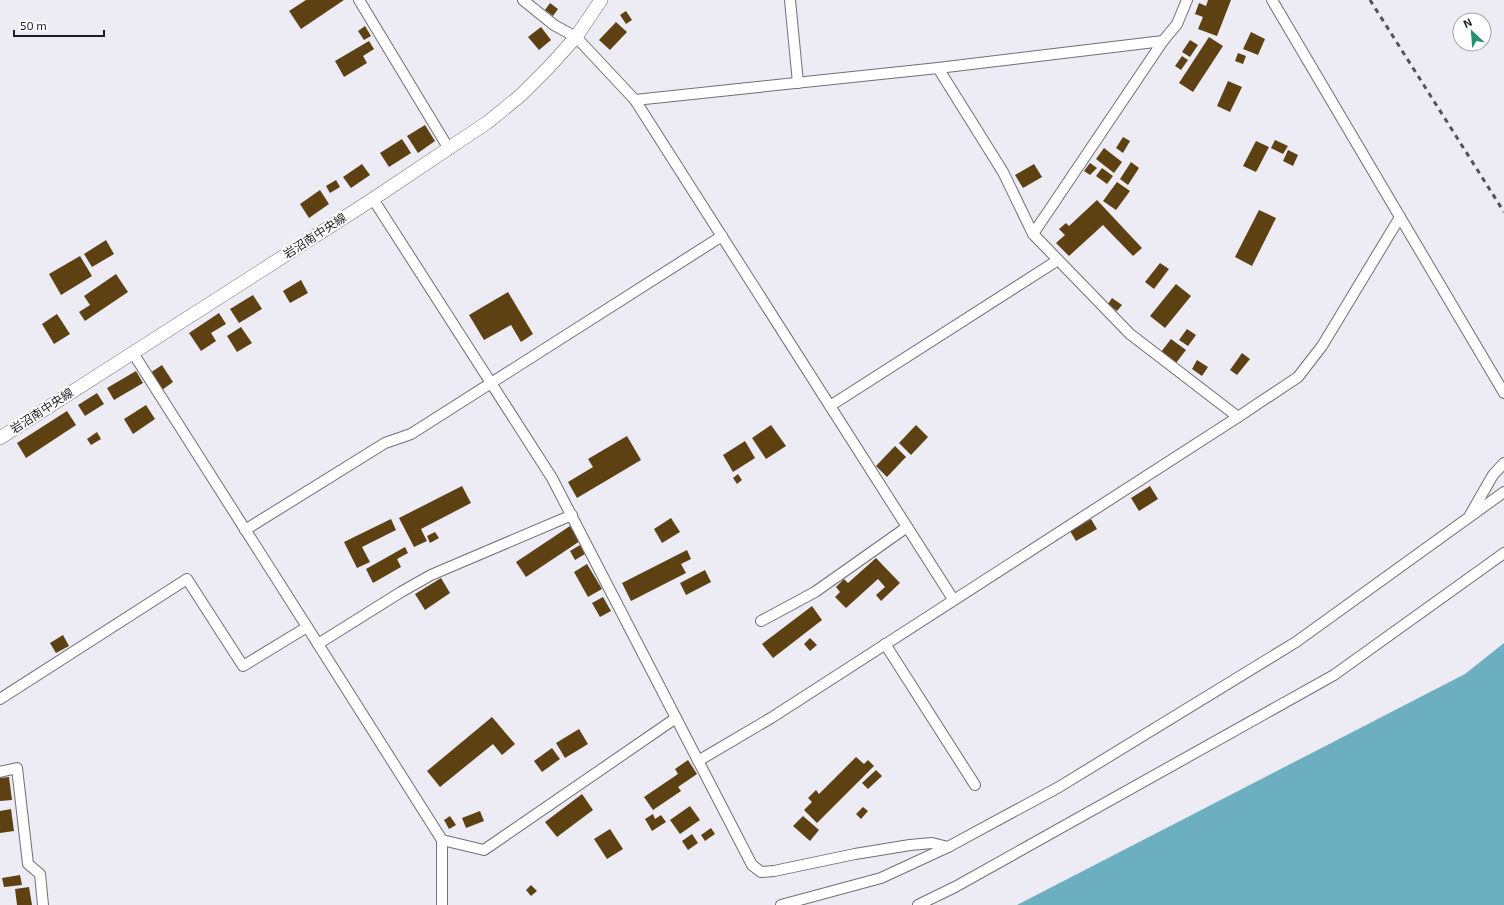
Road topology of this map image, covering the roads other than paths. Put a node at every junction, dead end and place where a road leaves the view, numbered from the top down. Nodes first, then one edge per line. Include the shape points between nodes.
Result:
1 (360, 0) edge
2 (523, 0) edge
3 (601, 0) edge
4 (790, 0) edge
5 (1187, 0) edge
6 (1272, 0) edge
7 (576, 36) junction
8 (1163, 41) junction
9 (938, 68) junction
10 (798, 83) junction
11 (635, 100) junction
12 (449, 149) junction
13 (373, 199) junction
14 (1400, 217) junction
15 (1033, 234) junction
16 (722, 236) junction
17 (1058, 260) junction
18 (133, 353) junction
19 (491, 383) junction
20 (1504, 393) edge
21 (830, 406) junction
22 (1238, 417) junction
23 (1, 434) edge
24 (1504, 463) edge
25 (1504, 492) edge
26 (572, 515) junction
27 (1468, 518) junction
28 (907, 527) junction
29 (245, 530) junction
30 (1504, 553) edge
31 (953, 599) junction
32 (761, 621) dead end
33 (307, 627) junction
34 (318, 644) junction
35 (884, 644) junction
36 (0, 699) edge
37 (676, 718) junction
38 (698, 761) junction
39 (0, 772) edge
40 (975, 785) dead end
41 (442, 840) junction
42 (948, 847) junction
43 (43, 905) edge
44 (442, 905) edge
45 (782, 905) edge
46 (918, 905) edge

1 - 12 street
2 - 7 street via 554,25
3 - 7 street, 岩沼南中央線
4 - 10 street
5 - 8 street via 1176,24
6 - 14 street
7 - 11 street
7 - 12 street, 岩沼南中央線 via 550,67 521,95
8 - 9 street
8 - 15 street
9 - 10 street
9 - 15 street via 1003,172
10 - 11 street
11 - 16 street
12 - 13 street, 岩沼南中央線
13 - 18 street, 岩沼南中央線
13 - 19 street
14 - 20 street
14 - 22 street via 1322,346 1298,377
15 - 17 street
16 - 19 street
16 - 21 street
17 - 21 street
17 - 22 street via 1130,334
18 - 23 street, 岩沼南中央線
18 - 29 street
19 - 26 street via 552,478
19 - 29 street via 411,434 385,442
21 - 28 street
22 - 31 street
24 - 27 street via 1493,475
25 - 27 street
26 - 34 street via 431,575
26 - 37 street
27 - 42 street via 1296,642 1059,787
28 - 31 street
28 - 32 street via 815,592
29 - 33 street
30 - 46 street via 1334,675 955,887
31 - 35 street
33 - 34 street
33 - 36 street via 243,666 188,579
34 - 41 street
35 - 38 street via 771,718
35 - 40 street
37 - 38 street
37 - 41 street via 484,850
38 - 42 street via 745,853 752,865 761,872 910,845 932,843
39 - 43 street via 17,768 28,864 40,874
41 - 44 street
42 - 45 street via 881,878

